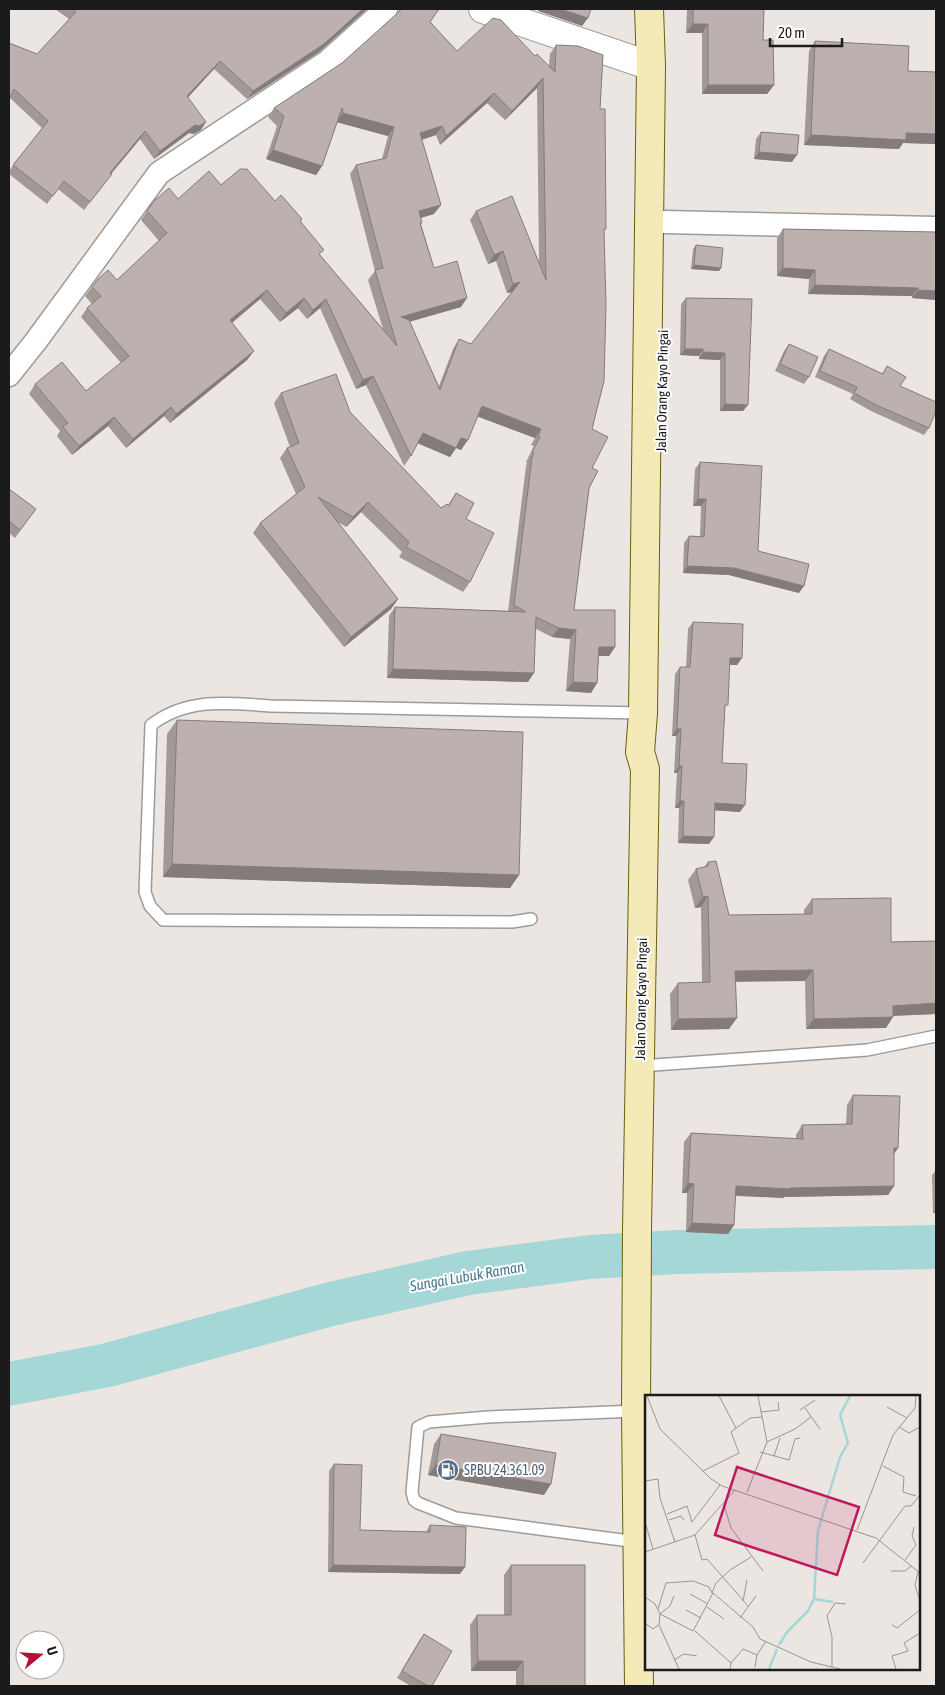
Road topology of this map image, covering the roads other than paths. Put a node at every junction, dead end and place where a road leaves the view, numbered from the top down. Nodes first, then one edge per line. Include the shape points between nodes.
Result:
1 (386, 9) edge
2 (482, 9) edge
3 (649, 9) edge
4 (666, 9) edge
5 (651, 66) junction
6 (664, 222) junction
7 (936, 228) edge
8 (9, 375) edge
9 (643, 713) junction
10 (645, 769) junction
11 (532, 919) dead end
12 (936, 1036) edge
13 (640, 1066) junction
14 (636, 1411) junction
15 (638, 1542) junction
16 (639, 1686) edge

1 - 8 street via 327,62 159,173
2 - 5 street
3 - 5 main road, Jalan Orang Kayo Pingai
4 - 6 main road, Jalan Orang Kayo Pingai
5 - 9 main road, Jalan Orang Kayo Pingai
6 - 7 street
6 - 10 main road, Jalan Orang Kayo Pingai via 658,753
9 - 10 main road, Jalan Orang Kayo Pingai via 640,752
9 - 11 lane via 272,706 218,702 174,711 151,725 145,892 150,906 163,920 512,922
10 - 13 main road, Jalan Orang Kayo Pingai
12 - 13 lane via 867,1050
13 - 14 main road, Jalan Orang Kayo Pingai
14 - 15 main road, Jalan Orang Kayo Pingai
14 - 15 lane via 488,1417 423,1424 418,1428 412,1492 418,1503 456,1518
15 - 16 main road, Jalan Orang Kayo Pingai

